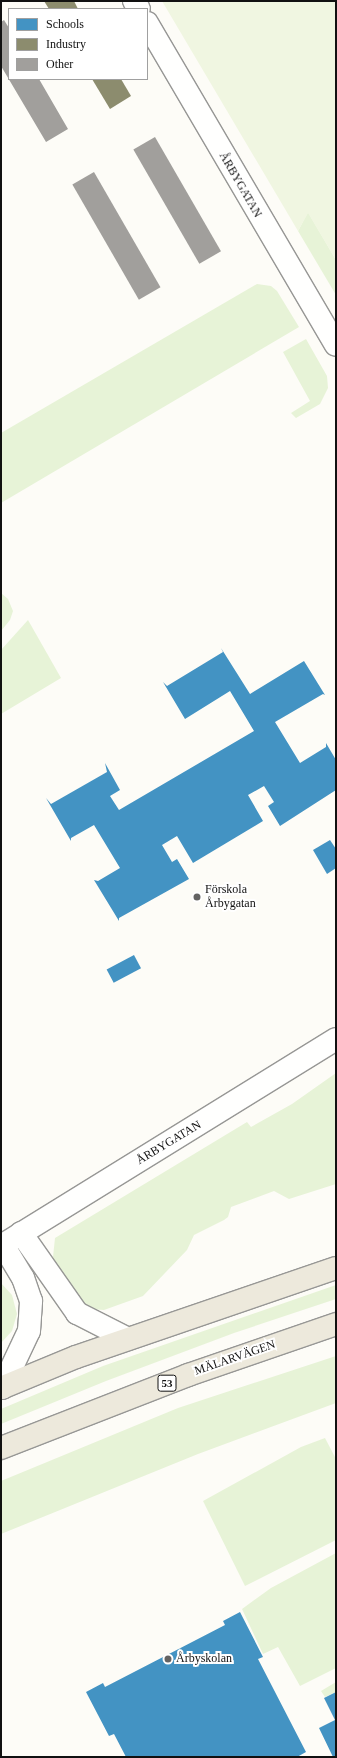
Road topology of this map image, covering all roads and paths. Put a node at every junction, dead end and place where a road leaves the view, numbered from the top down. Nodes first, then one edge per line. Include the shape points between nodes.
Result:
1 (148, 25) edge
2 (336, 345) edge
3 (336, 1040) edge
4 (21, 1234) junction
5 (2, 1245) edge
6 (336, 1268) edge
7 (336, 1324) edge
8 (128, 1339) junction
9 (1, 1388) edge
10 (1, 1448) edge

1 - 2 street, ÅRBYGATAN
3 - 4 street, ÅRBYGATAN
4 - 5 street, ÅRBYGATAN
4 - 8 street via 77,1313
5 - 9 street via 23,1278 31,1301 29,1331
6 - 8 main road
7 - 10 main road, MÄLARVÄGEN / 53 via 188,1375
8 - 9 main road

